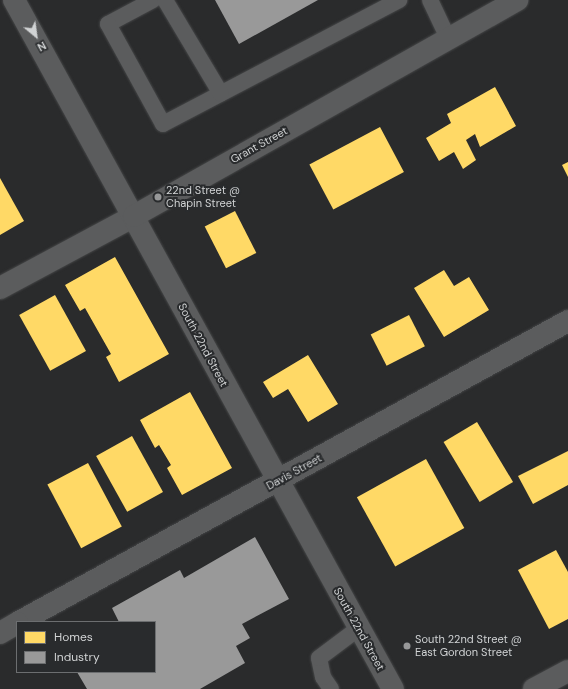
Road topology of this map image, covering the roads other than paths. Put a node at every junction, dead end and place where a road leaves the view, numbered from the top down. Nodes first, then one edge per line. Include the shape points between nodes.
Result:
1 (14, 0) edge
2 (153, 0) edge
3 (165, 0) edge
4 (399, 0) edge
5 (430, 0) edge
6 (510, 2) edge
7 (448, 38) junction
8 (221, 94) junction
9 (134, 216) junction
10 (0, 288) edge
11 (568, 321) edge
12 (277, 482) junction
13 (22, 621) edge
14 (16, 624) edge
15 (359, 628) junction
16 (0, 632) edge
17 (568, 670) edge
18 (331, 689) edge
19 (393, 689) edge
20 (534, 689) edge

1 - 9 street, South 22nd Street
2 - 8 lane via 108,24 163,124
3 - 8 lane
4 - 8 lane
5 - 7 lane
6 - 7 street, Grant Street
7 - 9 street, Grant Street
9 - 10 street, Grant Street
9 - 12 street, South 22nd Street
11 - 12 street, Davis Street
12 - 13 street, Davis Street
12 - 15 street, South 22nd Street
14 - 16 street, Davis Street
15 - 18 lane via 319,658 323,677
15 - 19 street, South 22nd Street
17 - 20 street

